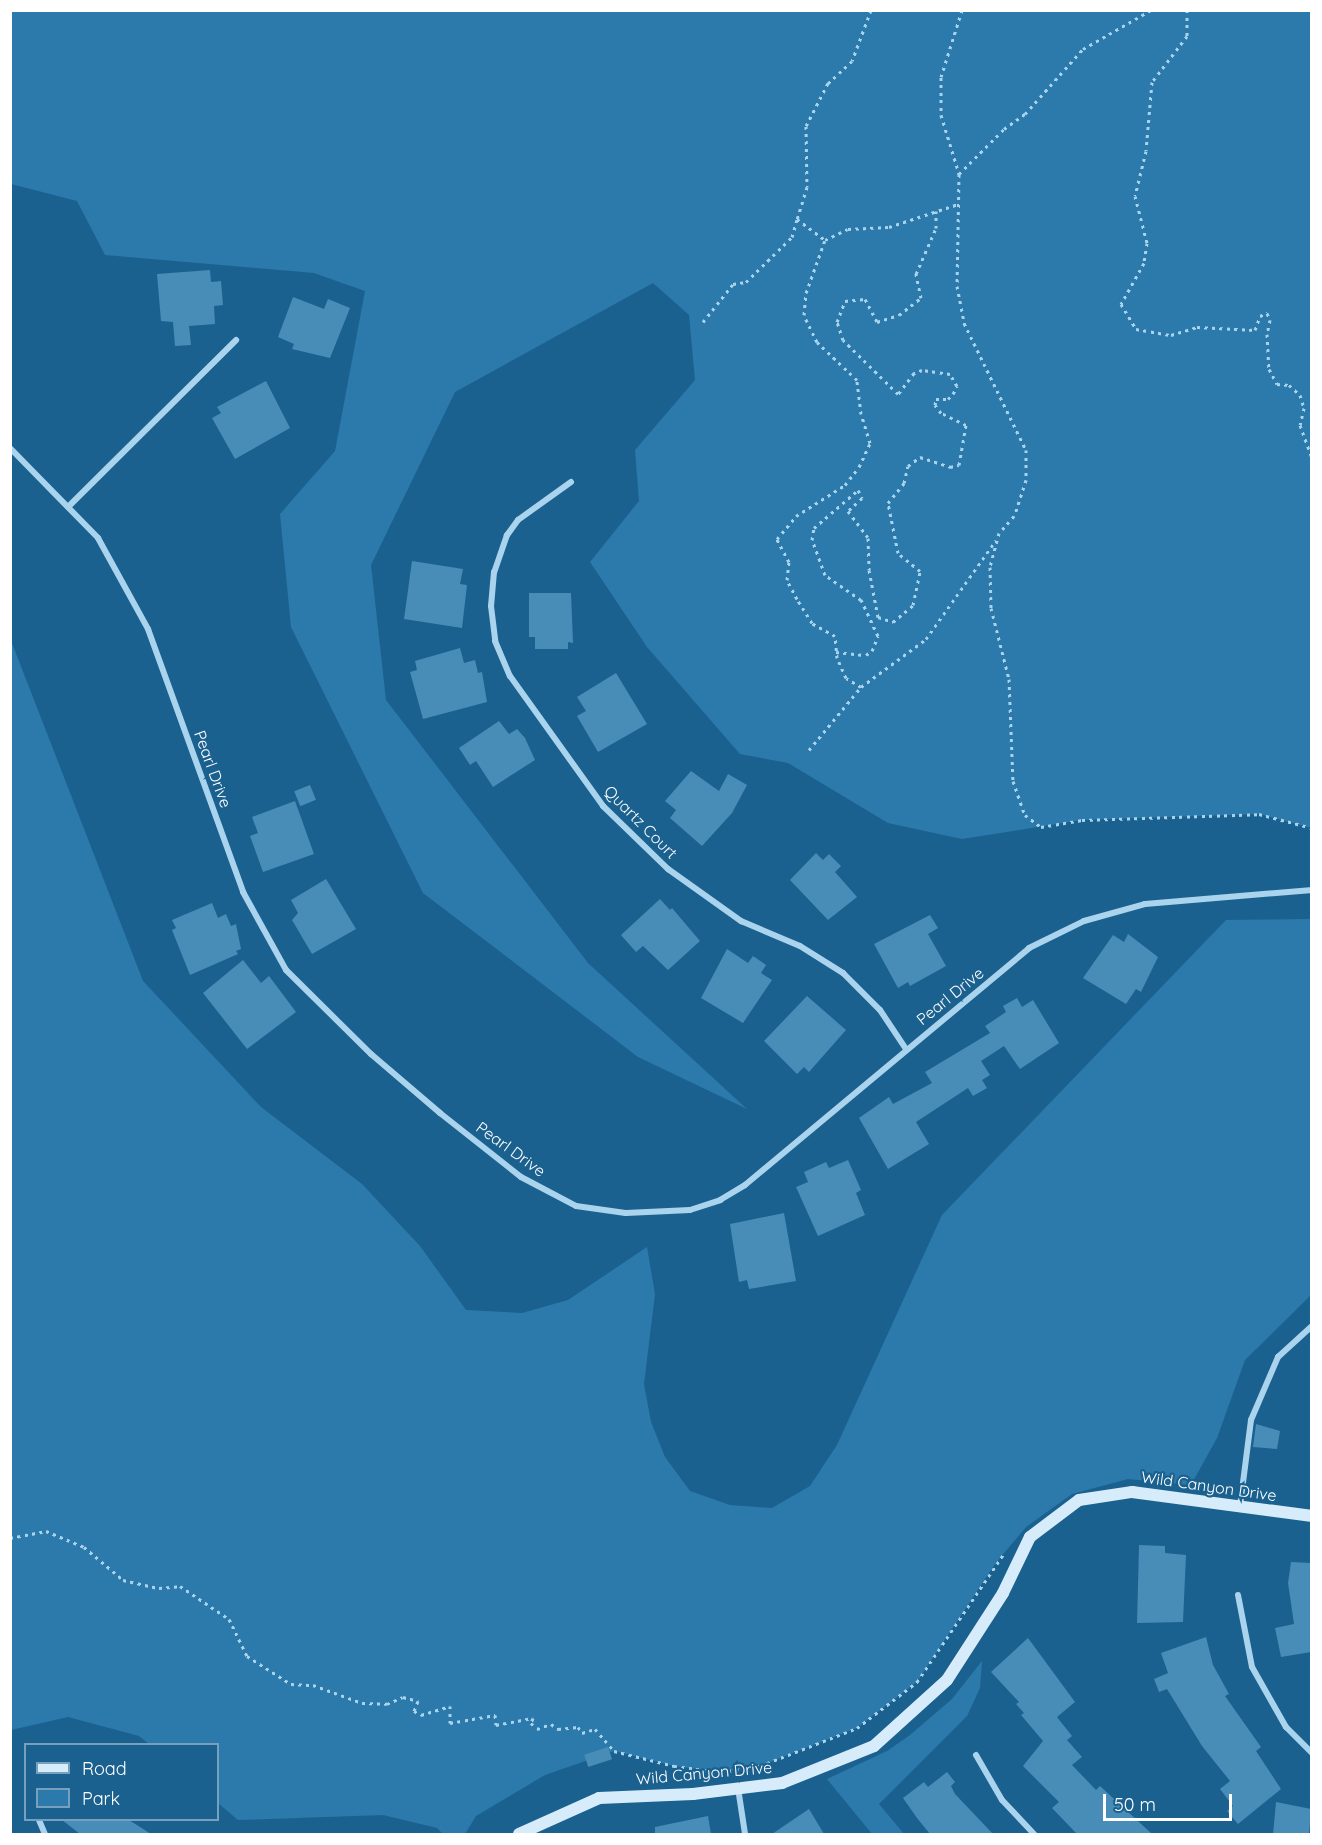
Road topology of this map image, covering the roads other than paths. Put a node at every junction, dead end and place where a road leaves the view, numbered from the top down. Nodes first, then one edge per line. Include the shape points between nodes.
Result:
1 (236, 340) dead end
2 (10, 448) edge
3 (572, 482) dead end
4 (68, 507) junction
5 (1311, 890) edge
6 (906, 1049) junction
7 (1311, 1326) edge
8 (1240, 1506) junction
9 (1311, 1516) edge
10 (1239, 1595) dead end
11 (1311, 1753) edge
12 (976, 1755) dead end
13 (738, 1788) junction
14 (519, 1834) edge
15 (746, 1834) edge
16 (1034, 1834) edge

1 - 4 street
2 - 4 street, Pearl Drive
3 - 6 street, Quartz Court via 518,520 507,535 494,572 491,606 495,641 510,676 603,806 668,869 741,921 800,946 843,973 880,1010
4 - 6 street, Pearl Drive via 98,538 148,629 243,892 286,970 370,1054 521,1177 576,1206 626,1213 690,1210 720,1200 745,1185
5 - 6 street, Pearl Drive via 1145,904 1084,921 1029,948
7 - 8 street via 1278,1357 1251,1420
8 - 9 street, Wild Canyon Drive
8 - 13 street, Wild Canyon Drive via 1132,1492 1079,1500 1030,1538 1003,1593 947,1680 874,1746 782,1783
10 - 11 street via 1252,1667 1286,1727
12 - 16 street via 1002,1800
13 - 14 street, Wild Canyon Drive via 599,1798
13 - 15 street

